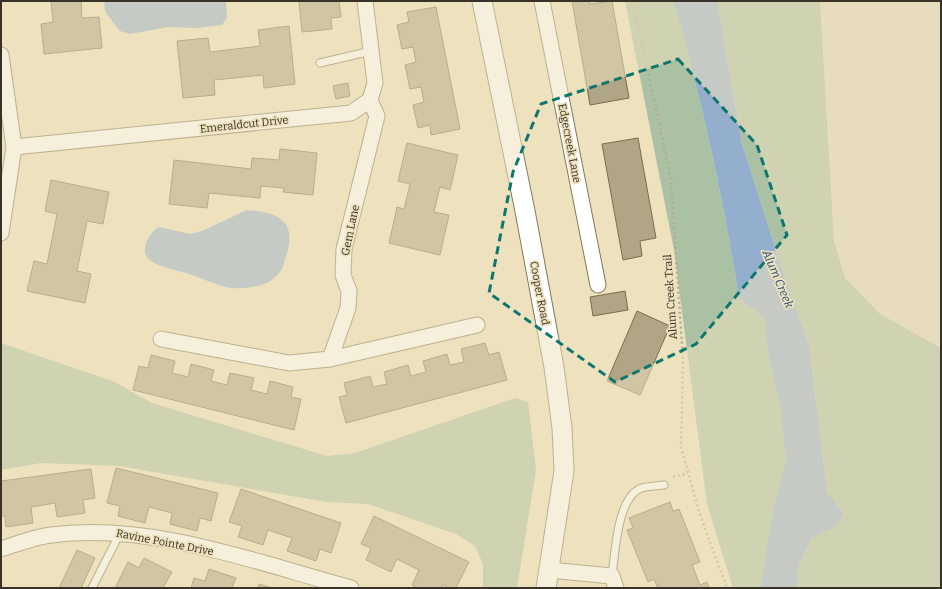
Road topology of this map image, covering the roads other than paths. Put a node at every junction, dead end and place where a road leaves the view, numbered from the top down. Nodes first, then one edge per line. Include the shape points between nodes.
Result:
1 (365, 1) edge
2 (482, 1) edge
3 (542, 1) edge
4 (371, 51) junction
5 (1, 55) edge
6 (320, 63) dead end
7 (370, 100) junction
8 (14, 147) junction
9 (1, 233) edge
10 (598, 285) dead end
11 (477, 325) dead end
12 (161, 339) dead end
13 (330, 359) junction
14 (664, 485) dead end
15 (120, 533) junction
16 (1, 549) edge
17 (549, 570) junction
18 (614, 582) edge
19 (92, 588) edge
20 (351, 588) edge
21 (546, 588) edge

1 - 4 street
2 - 17 street, Cooper Road via 554,367 562,428 564,472
3 - 10 street, Edgecreek Lane
4 - 6 lane
4 - 7 street via 375,83
5 - 8 street
7 - 8 street, Emeraldcut Drive via 351,113
7 - 13 street, Gem Lane via 377,116 344,249 342,275 349,291 348,308
8 - 9 street
11 - 13 street
12 - 13 street via 289,364
14 - 18 lane via 639,489 626,502 619,528
15 - 16 street, Ravine Pointe Drive via 50,535
15 - 19 lane
15 - 20 street, Ravine Pointe Drive via 192,545
17 - 18 street
17 - 21 street, Cooper Road

